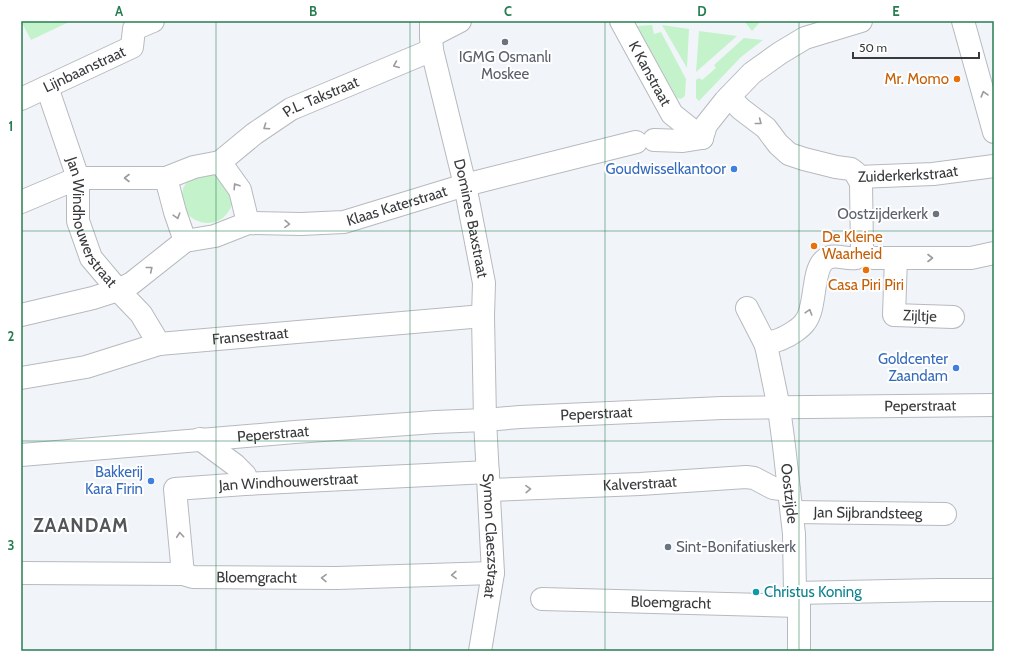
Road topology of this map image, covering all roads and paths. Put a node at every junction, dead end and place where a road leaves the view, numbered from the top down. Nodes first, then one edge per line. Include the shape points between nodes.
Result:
1 (460, 21) edge
2 (621, 21) edge
3 (861, 21) edge
4 (963, 21) edge
5 (139, 24) edge
6 (431, 36) edge
7 (47, 87) junction
8 (729, 97) junction
9 (21, 98) edge
10 (994, 132) edge
11 (702, 138) junction
12 (220, 162) junction
13 (994, 166) edge
14 (858, 177) junction
15 (78, 178) junction
16 (166, 178) junction
17 (465, 185) junction
18 (21, 202) edge
19 (248, 222) junction
20 (185, 241) junction
21 (994, 253) edge
22 (864, 254) junction
23 (896, 258) junction
24 (118, 290) junction
25 (747, 308) dead end
26 (21, 315) edge
27 (483, 316) junction
28 (953, 317) dead end
29 (765, 343) junction
30 (159, 344) junction
31 (21, 378) edge
32 (994, 405) edge
33 (779, 408) junction
34 (485, 420) junction
35 (200, 440) junction
36 (21, 455) edge
37 (488, 481) junction
38 (245, 484) junction
39 (789, 490) junction
40 (792, 512) junction
41 (945, 514) dead end
42 (21, 573) edge
43 (493, 573) junction
44 (183, 574) junction
45 (994, 590) edge
46 (542, 599) dead end
47 (797, 599) junction
48 (480, 651) edge
49 (798, 651) edge

1 - 6 street, P.L. Takstraat
2 - 11 street, K Kanstraat via 672,114
3 - 8 street via 805,38 752,73
10 -> 4 street
5 - 7 street, Lijnbaanstraat via 132,47
6 -> 12 street, P.L. Takstraat via 291,110 254,134
6 - 17 street, Dominee Baxstraat
7 - 9 street, Lijnbaanstraat
7 - 15 street, Jan Windhouwerstraat
8 - 11 street via 706,125
8 -> 14 street, Zuiderkerkstraat via 766,128 789,154 852,170
11 - 17 street, Klaas Katerstraat via 645,141
12 - 16 street via 194,166
19 -> 12 street via 240,190
13 - 14 street, Zuiderkerkstraat via 933,174
14 - 22 street via 861,183 861,245
16 -> 15 street
15 - 18 street
15 - 24 street, Jan Windhouwerstraat via 78,221 90,258
16 -> 20 street
19 -> 17 street, Klaas Katerstraat via 344,222
17 - 27 street, Dominee Baxstraat via 484,283
19 - 20 street via 215,236
24 -> 20 street via 132,283
23 -> 21 street via 971,258
22 - 23 street via 873,258
29 -> 22 street via 783,338 806,322 810,314 818,271 826,259 856,258
23 - 28 street, Zijltje via 894,315
24 - 26 street
24 - 30 street, Jan Windhouwerstraat via 141,314
25 - 29 street, Oostzijde
27 - 30 street, Fransestraat
27 - 34 street, Dominee Baxstraat
29 - 33 street, Oostzijde
30 - 31 street, Fransestraat via 86,367
32 - 33 street, Peperstraat
33 - 34 street, Peperstraat via 699,409
33 - 39 street, Oostzijde
34 - 35 street, Peperstraat
34 - 37 street, Symon Claeszstraat
35 - 36 street, Peperstraat
35 - 38 street, Peperstraat via 235,465 245,475
37 - 38 street, Jan Windhouwerstraat
37 -> 39 street, Kalverstraat via 640,484 746,477 754,478 773,488
37 - 43 street, Symon Claeszstraat
44 -> 38 street, Jan Windhouwerstraat via 176,488
39 - 40 street, Oostzijde
40 - 41 street, Jan Sijbrandsteeg
40 - 47 street, Oostzijde
42 - 44 street, Bloemgracht
43 -> 44 street, Bloemgracht via 337,578 193,577
43 - 48 street, Symon Claeszstraat
45 - 47 street via 938,590
46 - 47 street, Bloemgracht
47 - 49 street, Oostzijde

